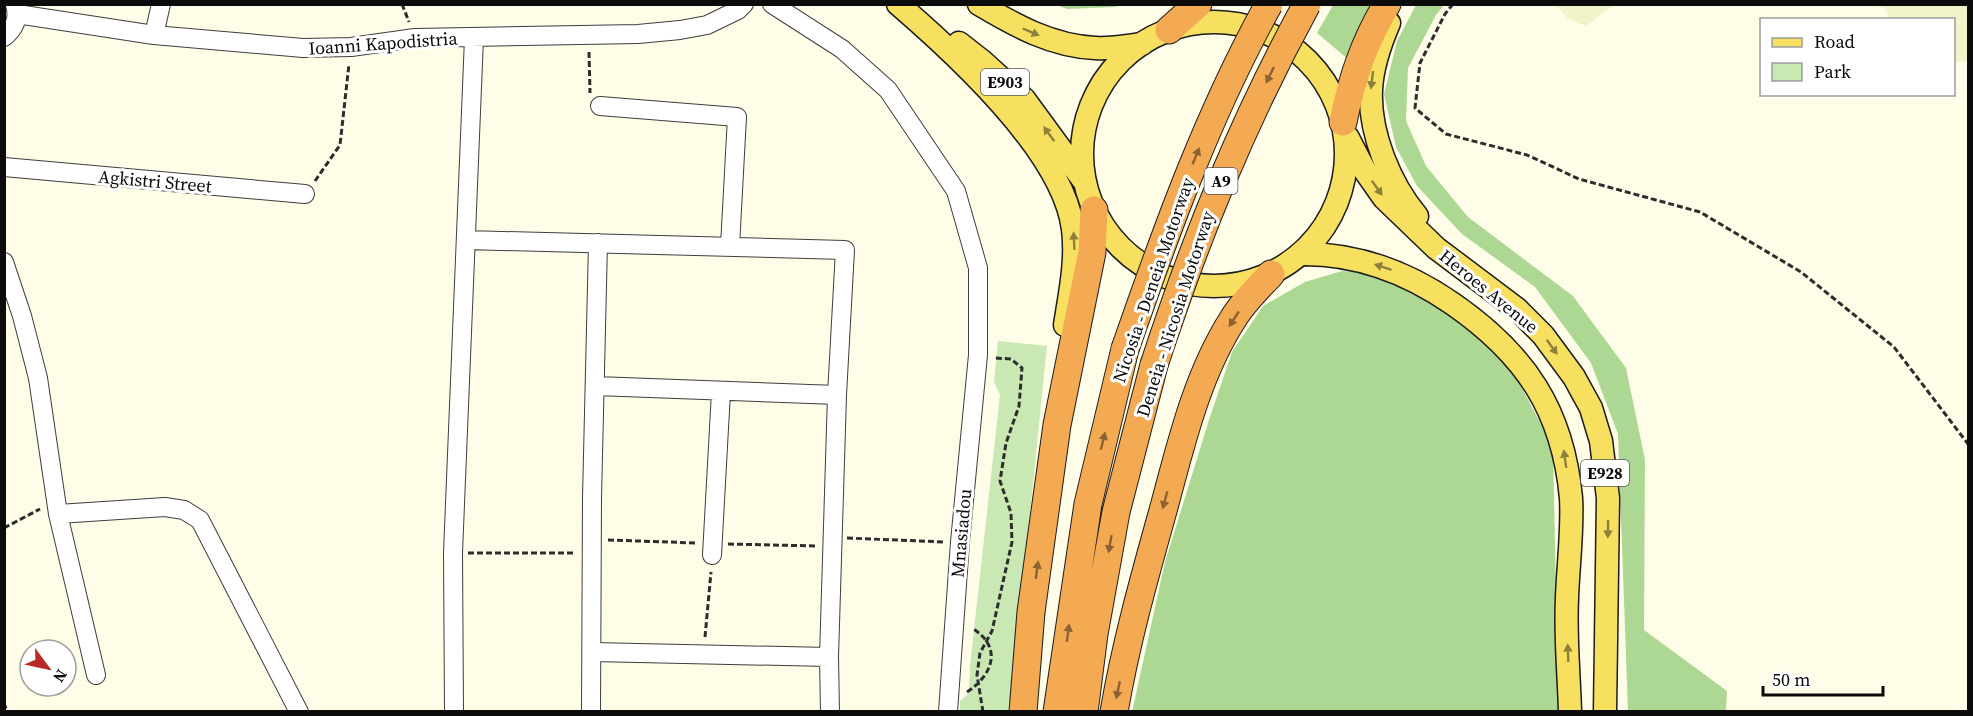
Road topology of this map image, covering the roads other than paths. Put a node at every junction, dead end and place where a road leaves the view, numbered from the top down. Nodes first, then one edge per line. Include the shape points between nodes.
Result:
1 (161, 4) edge
2 (744, 4) edge
3 (772, 4) edge
4 (898, 4) edge
5 (905, 4) edge
6 (979, 4) edge
7 (1198, 4) edge
8 (1269, 4) edge
9 (1307, 4) edge
10 (1387, 4) edge
11 (1397, 4) edge
12 (16, 9) edge
13 (1169, 30) junction
14 (154, 35) junction
15 (4, 37) edge
16 (474, 38) junction
17 (1142, 44) junction
18 (600, 106) road end
19 (1345, 129) junction
20 (4, 167) edge
21 (1084, 181) junction
22 (305, 194) road end
23 (1094, 210) junction
24 (466, 240) junction
25 (598, 243) junction
26 (730, 246) junction
27 (1300, 254) junction
28 (4, 262) edge
29 (1271, 274) junction
30 (1479, 279) junction
31 (596, 386) junction
32 (721, 392) junction
33 (837, 395) junction
34 (1057, 425) junction
35 (58, 508) junction
36 (713, 550) road end
37 (592, 652) junction
38 (830, 657) junction
39 (96, 675) dead end
40 (300, 711) edge
41 (454, 711) edge
42 (591, 711) edge
43 (830, 711) edge
44 (948, 711) edge
45 (1023, 711) edge
46 (1057, 711) edge
47 (1084, 711) edge
48 (1114, 711) edge
49 (1570, 711) edge
50 (1605, 711) edge

1 - 14 street
2 - 16 street, Ioanni Kapodistria via 707,25 648,33
3 - 44 street, Mnasiadou via 842,49 888,90 956,191 978,268 986,356 960,542
34 -> 4 main road via 1061,353 1073,272 1073,227 1068,208 1047,163 1031,140 982,82
21 -> 5 main road, E903 via 1024,99 982,61
6 -> 17 main road via 1016,26 1075,46
7 - 13 highway
46 -> 8 highway, Nicosia - Deneia Motorway / A9, bridge via 1088,504 1125,349 1177,201 1209,124
9 -> 47 highway, Deneia - Nicosia Motorway / A9, bridge via 1214,196 1154,365 1116,512
10 - 19 highway via 1370,33 1355,73
11 -> 30 main road via 1374,66 1371,93 1378,141 1392,179 1415,214
12 - 14 street, Ioanni Kapodistria
12 - 15 street via 12,31
13 - 17 main road, Heroes Avenue
13 - 19 main road, Heroes Avenue via 1196,23 1235,22 1273,34 1299,51 1318,72 1333,96
14 - 16 street, Ioanni Kapodistria via 303,48 351,47 415,38
16 - 24 street
17 - 21 main road via 1118,64 1099,89 1087,118 1082,149
18 - 26 street via 737,117
19 - 27 main road via 1347,158 1340,194 1324,227
19 -> 30 main road, Heroes Avenue / E928 via 1383,198 1436,248
20 - 22 street, Agkistri Street
21 - 23 main road
23 - 29 main road via 1109,236 1155,273 1213,287 1243,284
23 - 34 highway via 1092,252
24 - 25 street
24 - 41 street via 453,553
25 - 26 street
25 - 31 street
26 - 33 street via 845,250
27 - 29 main road
49 -> 27 main road, Heroes Avenue / E928 via 1567,601 1571,500 1563,445 1545,399 1519,361 1476,320 1436,292 1388,268 1347,257
28 - 35 street via 38,378
29 -> 48 highway via 1233,319 1206,372 1178,453 1138,599
30 -> 50 main road, Heroes Avenue / E928 via 1543,335 1591,408 1601,441 1608,498
31 - 32 street
31 - 37 street
32 - 33 street
32 - 36 street
33 - 38 street
45 -> 34 highway via 1031,612
35 - 39 street
35 - 40 street via 165,507 184,510 200,520
37 - 38 street
37 - 42 street
38 - 43 street

